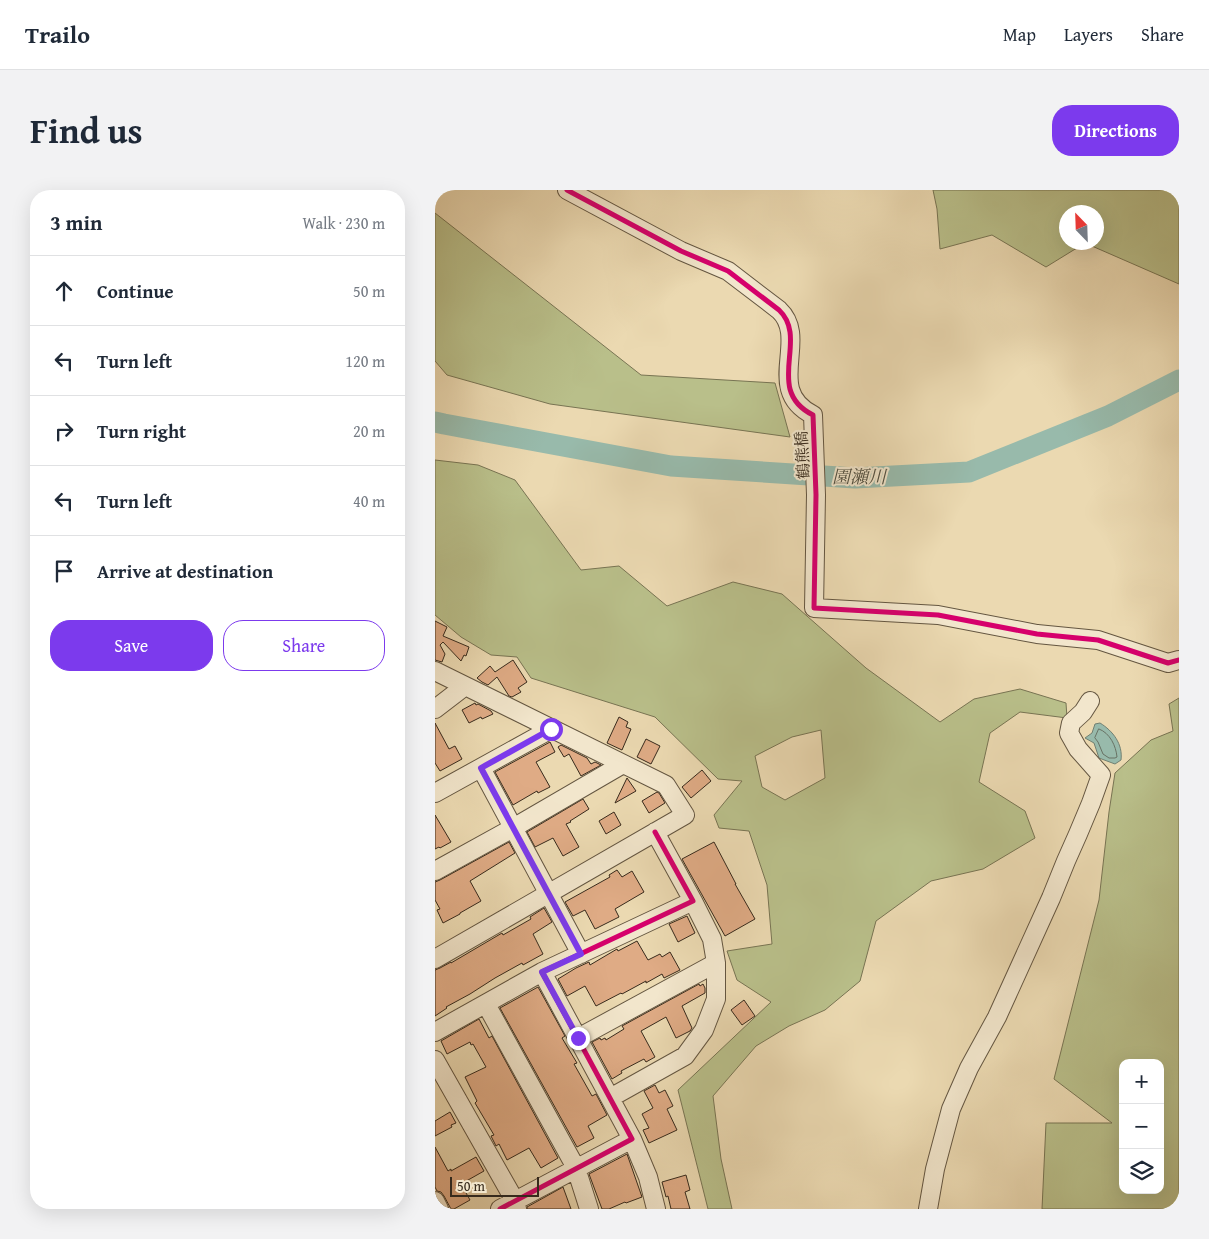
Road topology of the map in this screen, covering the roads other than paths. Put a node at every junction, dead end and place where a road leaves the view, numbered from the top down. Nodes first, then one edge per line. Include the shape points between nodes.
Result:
1 (567, 190) edge
2 (1179, 660) edge
3 (435, 671) edge
4 (465, 686) junction
5 (1090, 701) dead end
6 (435, 708) edge
7 (551, 729) junction
8 (623, 764) junction
9 (481, 768) junction
10 (435, 793) edge
11 (513, 828) junction
12 (655, 832) junction
13 (435, 871) edge
14 (549, 893) junction
15 (693, 901) junction
16 (581, 954) junction
17 (435, 959) edge
18 (716, 963) junction
19 (542, 972) junction
20 (486, 1004) junction
21 (435, 1032) edge
22 (578, 1038) junction
23 (435, 1060) edge
24 (610, 1098) junction
25 (632, 1139) junction
26 (576, 1168) junction
27 (435, 1202) edge
28 (510, 1206) edge
29 (439, 1209) edge
30 (589, 1209) edge
31 (656, 1209) edge
32 (927, 1209) edge

1 - 2 street, 鶴熊橋 via 681,251 728,271 785,316 790,328 788,376 791,394 813,415 816,495 814,608 938,615 1037,634 1097,640 1168,663
3 - 4 street
4 - 6 street
4 - 7 street
5 - 32 street via 1071,723 1069,733 1078,749 1101,774 1051,898 951,1109
7 - 8 street
7 - 9 street
8 - 11 street
8 - 12 street via 666,785 685,815
9 - 10 street
9 - 11 street
11 - 13 street
11 - 14 street
12 - 14 street
12 - 15 street
14 - 16 street
14 - 17 street
15 - 16 street
15 - 18 street via 712,939
16 - 19 street
18 - 22 street
18 - 24 street via 716,999 704,1030 685,1056
19 - 20 street
19 - 22 street
20 - 21 street
20 - 26 street
22 - 24 street
23 - 28 street
24 - 25 street
25 - 26 street
25 - 31 street via 648,1177
26 - 28 street
26 - 30 street
27 - 29 street

